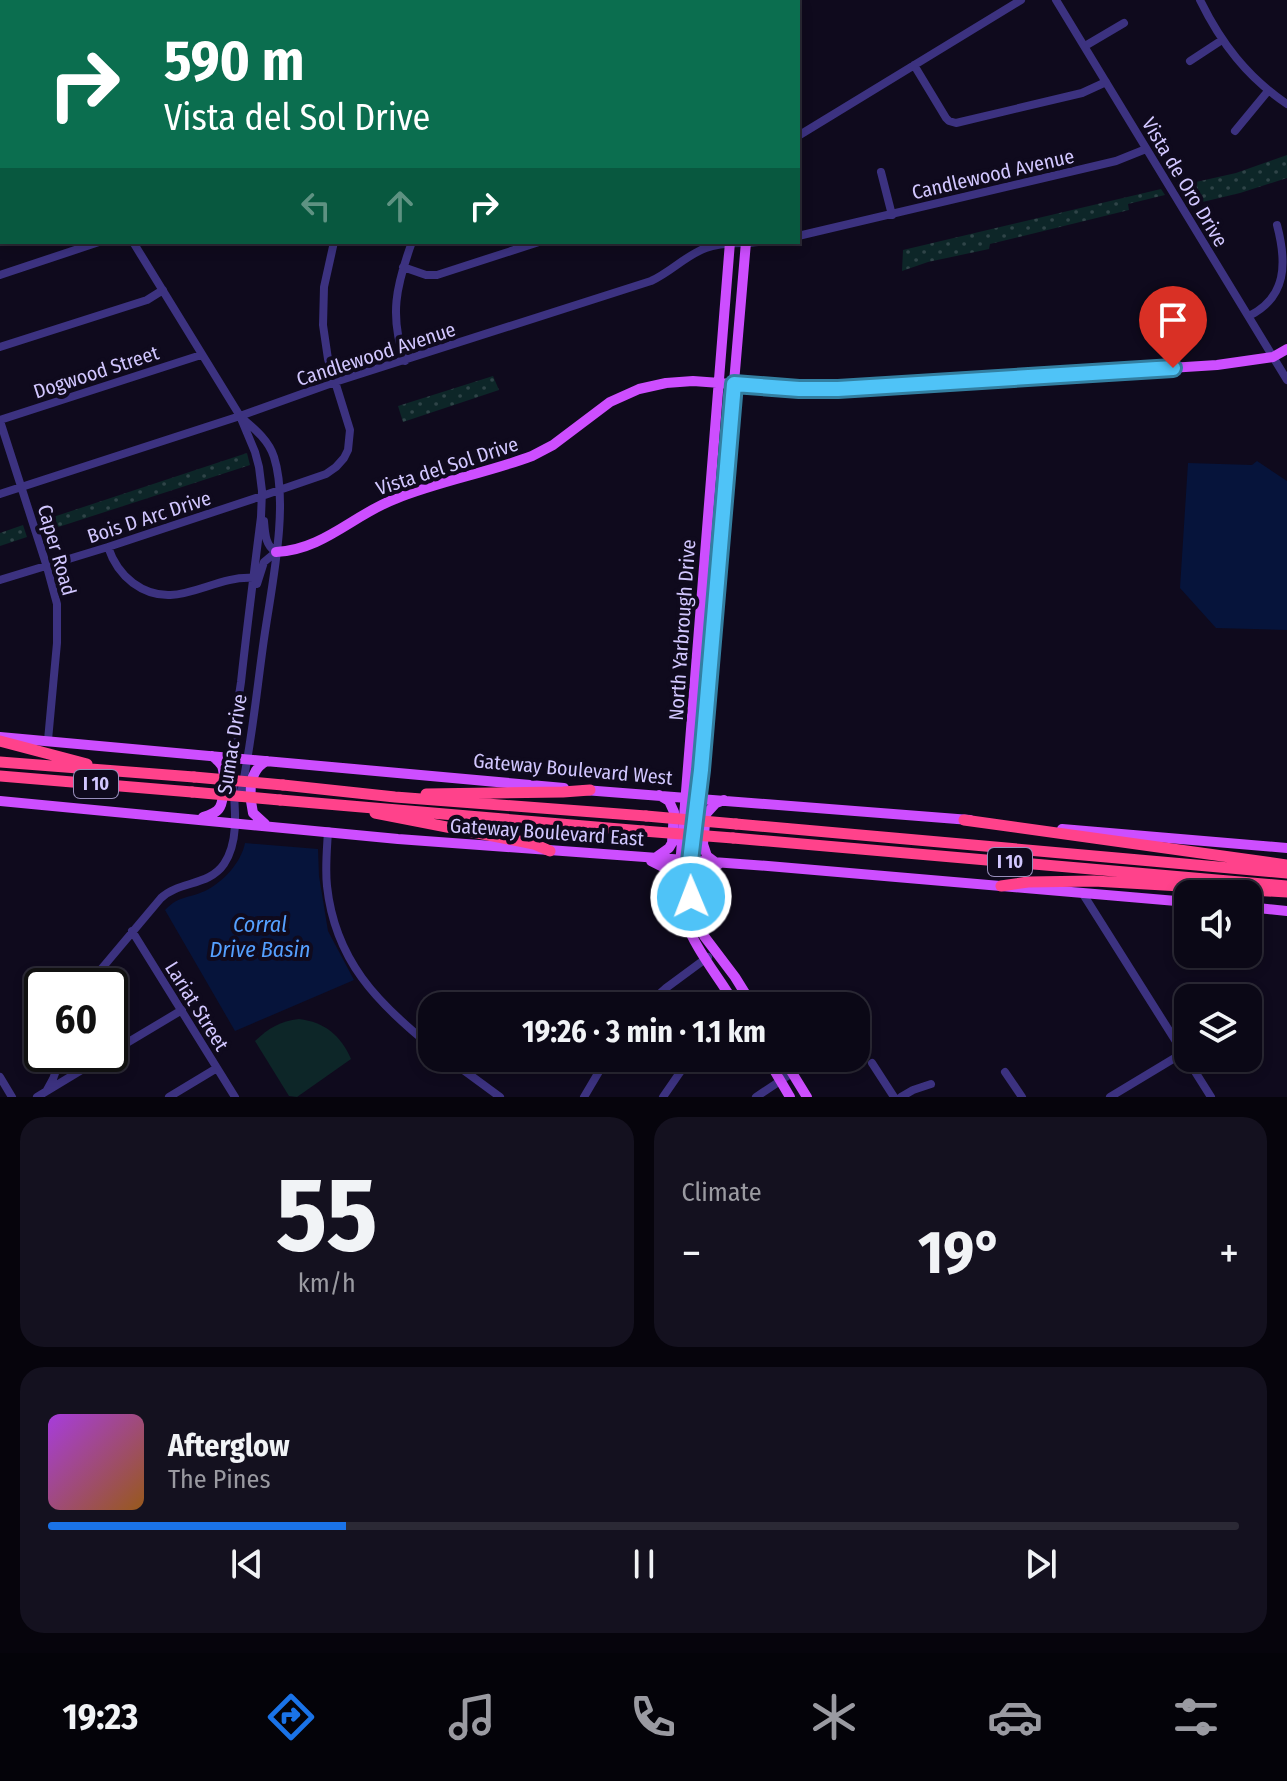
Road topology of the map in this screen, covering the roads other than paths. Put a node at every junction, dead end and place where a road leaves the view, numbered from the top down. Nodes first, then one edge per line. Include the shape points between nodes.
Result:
1 (1021, 0) edge
2 (1056, 0) edge
3 (1200, 0) edge
4 (1124, 23) dead end
5 (1222, 40) junction
6 (1085, 46) junction
7 (1190, 61) dead end
8 (914, 65) junction
9 (1106, 82) junction
10 (1268, 91) junction
11 (1287, 104) edge
12 (1235, 131) dead end
13 (800, 135) edge
14 (1146, 149) junction
15 (881, 172) dead end
16 (892, 215) junction
17 (1277, 225) dead end
18 (800, 236) edge
19 (93, 244) edge
20 (134, 244) edge
21 (334, 244) edge
22 (411, 244) edge
23 (533, 244) edge
24 (725, 244) edge
25 (730, 244) edge
26 (746, 244) edge
27 (403, 267) junction
28 (0, 275) edge
29 (163, 290) junction
30 (1249, 316) junction
31 (0, 347) edge
32 (1287, 349) edge
33 (201, 355) junction
34 (1273, 357) junction
35 (405, 361) junction
36 (1287, 380) edge
37 (335, 382) junction
38 (719, 383) junction
39 (734, 384) junction
40 (240, 416) junction
41 (0, 420) edge
42 (22, 487) junction
43 (280, 490) junction
44 (0, 494) edge
45 (262, 496) junction
46 (262, 508) junction
47 (108, 547) junction
48 (276, 552) junction
49 (47, 567) junction
50 (253, 578) junction
51 (0, 580) edge
52 (701, 609) junction
53 (715, 609) junction
54 (249, 612) junction
55 (0, 739) edge
56 (48, 740) junction
57 (211, 755) junction
58 (232, 757) junction
59 (249, 758) junction
60 (269, 760) junction
61 (0, 762) edge
62 (689, 768) junction
63 (701, 770) junction
64 (119, 772) junction
65 (0, 778) edge
66 (590, 790) junction
67 (661, 795) junction
68 (395, 797) junction
69 (692, 797) junction
70 (724, 800) junction
71 (0, 801) edge
72 (347, 805) junction
73 (197, 818) junction
74 (964, 820) junction
75 (234, 823) junction
76 (267, 825) junction
77 (328, 831) junction
78 (1287, 848) edge
79 (550, 851) junction
80 (650, 858) junction
81 (685, 860) junction
82 (718, 863) junction
83 (1287, 865) edge
84 (1287, 873) edge
85 (1001, 886) junction
86 (1287, 886) edge
87 (679, 890) junction
88 (1287, 892) edge
89 (1083, 894) junction
90 (691, 897) junction
91 (1174, 901) edge
92 (1262, 908) edge
93 (1287, 911) edge
94 (132, 931) junction
95 (715, 952) junction
96 (704, 960) junction
97 (102, 968) edge
98 (662, 992) edge
99 (726, 992) edge
100 (744, 992) edge
101 (182, 1010) junction
102 (418, 1036) edge
103 (1174, 1039) edge
104 (128, 1042) edge
105 (1174, 1058) edge
106 (872, 1063) dead end
107 (217, 1068) junction
108 (56, 1072) edge
109 (78, 1072) edge
110 (466, 1072) edge
111 (599, 1072) edge
112 (680, 1072) edge
113 (775, 1072) edge
114 (1005, 1072) dead end
115 (1195, 1072) edge
116 (792, 1073) joint
117 (0, 1077) edge
118 (780, 1081) junction
119 (931, 1084) dead end
120 (46, 1091) junction
121 (1020, 1096) edge
122 (1210, 1096) edge
123 (12, 1097) edge
124 (37, 1097) edge
125 (169, 1097) edge
126 (235, 1097) edge
127 (500, 1097) edge
128 (584, 1097) edge
129 (663, 1097) edge
130 (756, 1097) edge
131 (790, 1097) edge
132 (807, 1097) edge
133 (894, 1097) edge
134 (901, 1097) edge
135 (1110, 1097) edge

1 - 8 street
2 - 6 street, Vista de Oro Drive
3 - 5 street
4 - 6 street
5 - 7 street
5 - 10 street
6 - 9 street, Vista de Oro Drive
8 - 9 street via 946,118 956,123 1082,93
8 - 13 street
9 - 14 street, Vista de Oro Drive
10 - 11 street
10 - 12 street
14 - 16 street, Candlewood Avenue via 1116,161
14 - 30 street, Vista de Oro Drive
15 - 16 street
16 - 18 street, Candlewood Avenue
17 - 30 street via 1285,244 1283,283 1271,302
19 - 28 street
20 - 29 street, Sumac Drive
21 - 37 street, Bois D Arc Drive via 322,306
22 - 27 street
23 - 27 street via 437,275
24 - 35 street, Candlewood Avenue via 705,248 651,281
25 - 38 main road, North Yarbrough Drive
26 - 39 main road, North Yarbrough Drive
27 - 35 street via 395,320
29 - 31 street via 147,300
29 - 33 street, Sumac Drive
30 - 34 street, Vista de Oro Drive
32 - 34 main road, Vista del Sol Drive
33 - 40 street, Sumac Drive
33 - 41 street, Dogwood Street
34 - 36 street, Vista de Oro Drive
34 - 39 main road, Vista del Sol Drive via 838,389
35 - 37 street, Candlewood Avenue
37 - 40 street, Candlewood Avenue
37 - 43 street, Bois D Arc Drive via 350,430 344,458 326,474
38 - 39 main road, Vista del Sol Drive
38 - 48 main road, Vista del Sol Drive via 666,383 627,393 532,456 395,498 309,546
38 - 52 main road, North Yarbrough Drive
39 - 53 main road, North Yarbrough Drive
40 - 42 street, Candlewood Avenue
40 - 43 street, Sumac Drive via 269,445
40 - 45 street, Sumac Drive via 255,452
41 - 42 street, Caper Road
42 - 44 street, Candlewood Avenue
42 - 49 street, Caper Road
43 - 45 street, Bois D Arc Drive
43 - 48 street, Sumac Drive
45 - 46 street, Sumac Drive
45 - 47 street, Bois D Arc Drive
46 - 48 street via 267,543
46 - 50 street, Sumac Drive
47 - 49 street, Bois D Arc Drive
47 - 50 street via 130,580 157,594 186,594 238,577
48 - 54 street via 264,562
48 - 59 street, Sumac Drive
49 - 51 street, Bois D Arc Drive
49 - 56 street, Caper Road via 58,624
50 - 54 street, Sumac Drive
52 - 53 main road
52 - 62 main road, North Yarbrough Drive
53 - 63 main road, North Yarbrough Drive
54 - 58 street, Sumac Drive
55 - 56 main road, Gateway Boulevard West
55 - 64 highway
56 - 57 main road, Gateway Boulevard West
57 - 58 main road, Gateway Boulevard West
57 - 73 main road via 224,773 222,803 213,814
58 - 59 main road, Gateway Boulevard West
58 - 75 street, Sumac Drive
59 - 60 main road, Gateway Boulevard West
59 - 75 street, Sumac Drive
60 - 66 main road, Gateway Boulevard West
60 - 76 main road via 251,778 253,813
61 - 64 highway, I 10
62 - 67 main road via 678,787
62 - 69 main road, North Yarbrough Drive
63 - 69 main road, North Yarbrough Drive
63 - 70 main road via 707,787
64 - 68 highway, I 10, bridge
65 - 72 highway, I 10, bridge
66 - 67 main road, Gateway Boulevard West
66 - 68 highway
67 - 69 main road, Gateway Boulevard West
67 - 80 main road via 674,812 672,843
68 - 84 highway, I 10, bridge
69 - 70 main road, Gateway Boulevard West
69 - 81 main road, North Yarbrough Drive
70 - 74 main road, Gateway Boulevard West
70 - 82 main road via 706,814 703,844 707,856
71 - 73 main road, Gateway Boulevard East
72 - 79 highway
72 - 86 highway, I 10, bridge
73 - 75 main road, Gateway Boulevard East
74 - 78 main road, Gateway Boulevard West
74 - 83 highway
75 - 76 main road, Gateway Boulevard East
75 - 94 street via 233,844 224,864 197,883 166,893
76 - 77 main road, Gateway Boulevard East
77 - 79 main road, Gateway Boulevard East
77 - 102 street via 329,900 344,948 379,1001
79 - 80 main road, Gateway Boulevard East
80 - 81 main road, Gateway Boulevard East
80 - 87 main road via 669,870
81 - 82 main road, Gateway Boulevard East
81 - 87 main road, North Yarbrough Drive
81 - 90 main road, North Yarbrough Drive
82 - 85 main road, Gateway Boulevard East
82 - 90 main road via 701,874
85 - 88 highway via 1094,881
85 - 89 main road, Gateway Boulevard East
87 - 96 main road, North Yarbrough Drive via 685,923
89 - 91 main road, Gateway Boulevard East
89 - 103 street
90 - 95 main road, North Yarbrough Drive
92 - 93 main road
94 - 97 street
94 - 101 street, Lariat Street
95 - 96 street
95 - 100 main road, North Yarbrough Drive
96 - 98 street
96 - 99 main road, North Yarbrough Drive
101 - 104 street
101 - 107 street, Lariat Street
105 - 135 street
106 - 133 street
107 - 125 street
107 - 126 street, Lariat Street
108 - 120 street
109 - 120 street
110 - 127 street
111 - 128 street
112 - 129 street
113 - 118 main road
114 - 121 street
115 - 122 street
116 - 118 street
116 - 132 main road
117 - 123 street
118 - 130 street
118 - 131 main road
119 - 134 street
120 - 124 street

